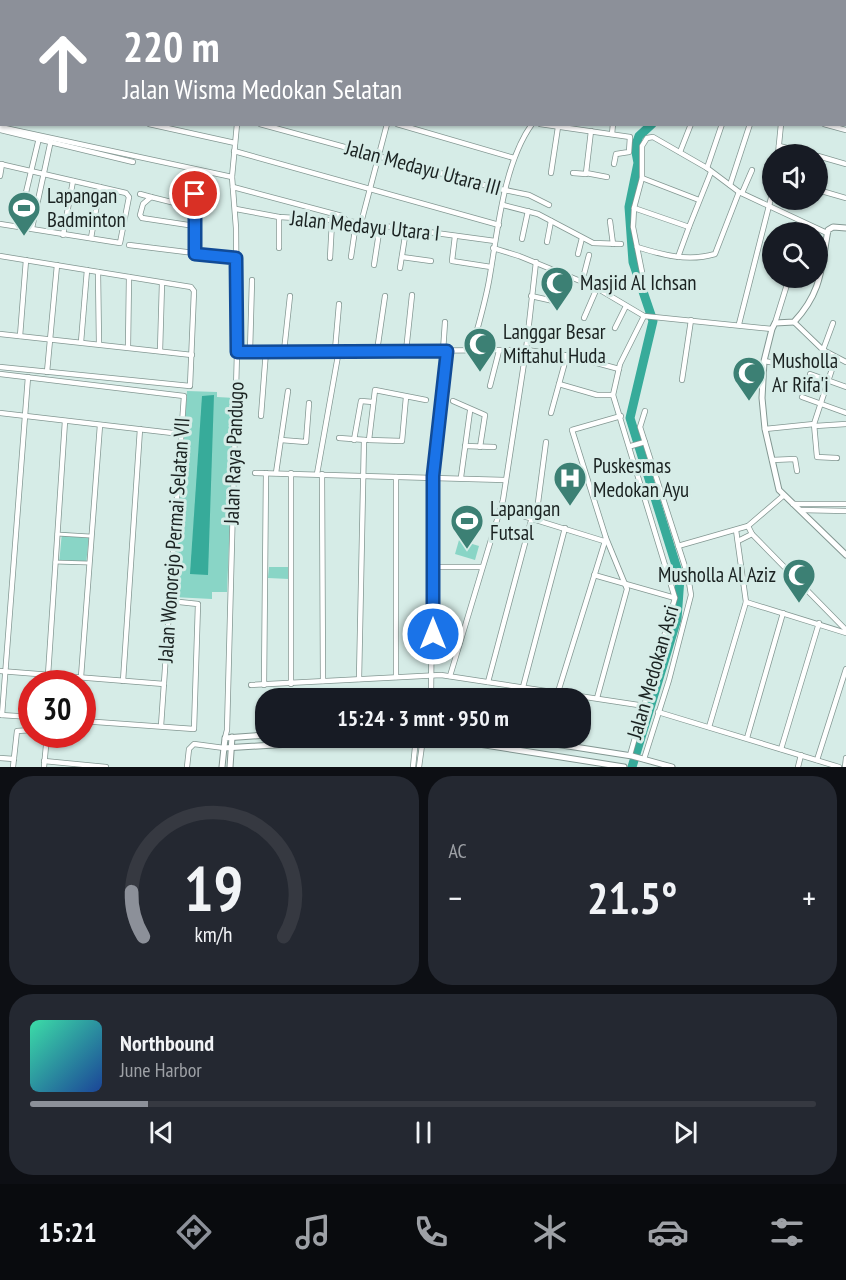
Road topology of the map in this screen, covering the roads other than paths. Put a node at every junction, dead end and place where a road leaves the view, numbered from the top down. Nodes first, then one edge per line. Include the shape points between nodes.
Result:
1 (158, 126) edge
2 (237, 126) edge
3 (267, 126) edge
4 (387, 126) edge
5 (404, 126) edge
6 (530, 126) edge
7 (552, 126) edge
8 (613, 126) edge
9 (690, 126) edge
10 (721, 126) edge
11 (749, 126) edge
12 (781, 126) edge
13 (834, 126) edge
14 (558, 127) junction
15 (0, 129) edge
16 (846, 130) edge
17 (591, 131) junction
18 (612, 134) junction
19 (39, 137) junction
20 (51, 140) junction
21 (235, 143) junction
22 (779, 144) edge
23 (234, 151) junction
24 (680, 152) junction
25 (379, 157) junction
26 (514, 158) junction
27 (828, 159) edge
28 (133, 162) dead end
29 (1, 164) edge
30 (614, 164) dead end
31 (846, 164) edge
32 (195, 170) junction
33 (709, 170) junction
34 (752, 170) dead end
35 (32, 172) junction
36 (573, 172) dead end
37 (551, 173) dead end
38 (43, 174) junction
39 (586, 174) junction
40 (0, 176) edge
41 (232, 177) junction
42 (607, 177) dead end
43 (642, 178) junction
44 (73, 182) junction
45 (730, 184) junction
46 (232, 187) junction
47 (370, 187) junction
48 (100, 188) junction
49 (507, 190) junction
50 (741, 193) junction
51 (828, 193) edge
52 (140, 194) dead end
53 (151, 197) junction
54 (846, 198) edge
55 (699, 200) junction
56 (762, 204) edge
57 (549, 205) dead end
58 (503, 206) junction
59 (195, 208) junction
60 (634, 208) junction
61 (236, 210) junction
62 (770, 210) edge
63 (775, 210) edge
64 (528, 211) junction
65 (279, 217) junction
66 (347, 221) junction
67 (332, 222) junction
68 (551, 222) junction
69 (610, 222) dead end
70 (801, 222) edge
71 (359, 223) junction
72 (0, 224) edge
73 (499, 225) junction
74 (18, 226) junction
75 (195, 226) junction
76 (380, 226) junction
77 (689, 227) junction
78 (32, 228) junction
79 (846, 228) edge
80 (406, 230) junction
81 (828, 231) edge
82 (63, 234) junction
83 (455, 236) junction
84 (91, 238) junction
85 (582, 238) junction
86 (522, 239) dead end
87 (495, 241) junction
88 (547, 242) dead end
89 (613, 244) junction
90 (621, 244) dead end
91 (129, 245) dead end
92 (637, 247) junction
93 (279, 248) dead end
94 (494, 248) junction
95 (195, 254) junction
96 (578, 254) dead end
97 (589, 255) dead end
98 (0, 256) edge
99 (351, 257) dead end
100 (402, 257) junction
101 (678, 257) junction
102 (236, 258) junction
103 (330, 258) dead end
104 (26, 260) junction
105 (431, 261) dead end
106 (536, 262) junction
107 (57, 265) junction
108 (374, 265) dead end
109 (491, 267) junction
110 (400, 268) dead end
111 (87, 270) junction
112 (98, 272) junction
113 (642, 273) dead end
114 (129, 277) junction
115 (570, 277) junction
116 (252, 280) dead end
117 (582, 282) junction
118 (162, 283) junction
119 (597, 288) junction
120 (786, 288) edge
121 (817, 288) edge
122 (411, 295) dead end
123 (290, 296) dead end
124 (385, 296) dead end
125 (531, 296) junction
126 (339, 304) dead end
127 (626, 306) junction
128 (645, 316) junction
129 (584, 318) dead end
130 (691, 320) junction
131 (445, 322) dead end
132 (794, 322) junction
133 (833, 323) dead end
134 (739, 324) junction
135 (774, 326) junction
136 (615, 328) dead end
137 (0, 334) edge
138 (20, 336) junction
139 (50, 338) junction
140 (81, 342) junction
141 (99, 344) junction
142 (128, 347) junction
143 (337, 350) junction
144 (526, 350) junction
145 (823, 350) junction
146 (160, 351) junction
147 (250, 351) junction
148 (266, 351) junction
149 (284, 351) junction
150 (377, 351) junction
151 (406, 351) junction
152 (445, 351) junction
153 (499, 351) junction
154 (237, 352) junction
155 (471, 352) junction
156 (192, 355) junction
157 (567, 355) junction
158 (836, 357) junction
159 (764, 361) junction
160 (846, 362) edge
161 (792, 366) dead end
162 (0, 367) edge
163 (619, 369) junction
164 (47, 372) junction
165 (0, 374) edge
166 (810, 374) dead end
167 (28, 377) junction
168 (682, 380) dead end
169 (828, 381) junction
170 (559, 384) junction
171 (490, 386) dead end
172 (846, 387) edge
173 (288, 391) dead end
174 (614, 395) junction
175 (406, 397) junction
176 (802, 397) dead end
177 (426, 400) dead end
178 (453, 401) dead end
179 (373, 402) junction
180 (309, 403) dead end
181 (821, 404) junction
182 (470, 411) junction
183 (645, 411) dead end
184 (0, 413) edge
185 (551, 413) dead end
186 (846, 413) edge
187 (26, 416) junction
188 (261, 416) dead end
189 (621, 416) junction
190 (65, 421) junction
191 (846, 424) edge
192 (100, 425) junction
193 (814, 425) junction
194 (140, 429) junction
195 (765, 429) junction
196 (181, 434) junction
197 (339, 438) dead end
198 (281, 440) junction
199 (354, 440) junction
200 (366, 440) junction
201 (305, 442) junction
202 (314, 442) dead end
203 (546, 442) dead end
204 (644, 442) junction
205 (465, 446) junction
206 (632, 446) junction
207 (480, 447) junction
208 (494, 447) dead end
209 (837, 458) dead end
210 (772, 460) junction
211 (797, 471) dead end
212 (255, 473) dead end
213 (266, 473) junction
214 (276, 473) junction
215 (291, 473) junction
216 (320, 474) junction
217 (361, 476) junction
218 (433, 476) junction
219 (396, 477) junction
220 (461, 477) junction
221 (505, 480) junction
222 (783, 496) junction
223 (793, 504) junction
224 (846, 504) edge
225 (500, 509) junction
226 (801, 510) junction
227 (846, 511) edge
228 (534, 518) junction
229 (748, 526) junction
230 (566, 528) junction
231 (736, 530) junction
232 (57, 534) junction
233 (752, 534) junction
234 (90, 536) junction
235 (606, 540) junction
236 (738, 541) junction
237 (678, 546) junction
238 (846, 555) edge
239 (55, 562) junction
240 (88, 563) junction
241 (433, 567) junction
242 (481, 567) junction
243 (594, 575) junction
244 (626, 585) junction
245 (675, 598) junction
246 (170, 601) junction
247 (746, 602) junction
248 (783, 613) junction
249 (819, 623) junction
250 (846, 631) edge
251 (846, 669) edge
252 (48, 670) edge
253 (81, 670) edge
254 (0, 671) edge
255 (7, 671) junction
256 (18, 672) edge
257 (432, 675) junction
258 (396, 676) junction
259 (450, 676) junction
260 (96, 678) edge
261 (359, 680) junction
262 (123, 681) junction
263 (323, 681) junction
264 (488, 682) junction
265 (164, 684) junction
266 (291, 684) junction
267 (251, 685) dead end
268 (264, 686) junction
269 (523, 687) junction
270 (431, 688) edge
271 (530, 688) edge
272 (559, 688) edge
273 (591, 697) edge
274 (597, 698) junction
275 (645, 706) junction
276 (658, 712) junction
277 (1, 715) edge
278 (18, 716) edge
279 (96, 722) edge
280 (161, 726) junction
281 (709, 727) junction
282 (18, 731) edge
283 (255, 736) edge
284 (228, 737) junction
285 (747, 738) junction
286 (255, 746) edge
287 (45, 748) edge
288 (224, 748) junction
289 (231, 748) junction
290 (415, 748) edge
291 (422, 748) edge
292 (505, 748) edge
293 (584, 748) edge
294 (781, 749) junction
295 (631, 755) junction
296 (801, 755) junction
297 (0, 758) edge
298 (846, 758) edge
299 (14, 759) junction
300 (643, 759) junction
301 (44, 760) junction
302 (817, 760) junction
303 (76, 765) edge
304 (13, 767) edge
305 (44, 767) edge
306 (106, 767) edge
307 (187, 767) edge
308 (222, 767) edge
309 (230, 767) edge
310 (413, 767) edge
311 (419, 767) edge
312 (626, 767) edge
313 (642, 767) edge
314 (672, 767) edge
315 (798, 767) edge
316 (838, 767) edge
317 (845, 767) edge

1 - 21 street
2 - 21 street, Jalan Raya Pandugo
3 - 25 street, Jalan Medayu Utara III
4 - 25 street
5 - 26 street
6 - 26 street
7 - 14 street
8 - 18 street
9 - 24 street
10 - 33 street
11 - 45 street
12 - 22 street
13 - 16 street
14 - 17 street
14 - 37 street
15 - 19 street
17 - 18 street
17 - 39 street
18 - 30 street via 631,139 628,152 616,154
19 - 20 street
19 - 35 street
20 - 28 street
20 - 32 street
20 - 38 street
21 - 23 street, Jalan Raya Pandugo
23 - 41 street, Jalan Raya Pandugo
23 - 47 street
24 - 33 street
24 - 43 street via 653,137 647,138 642,147
25 - 47 street
25 - 49 street, Jalan Medayu Utara III
26 - 49 street
27 - 31 street
29 - 35 street
29 - 40 street
32 - 41 street
32 - 59 street
33 - 45 street
33 - 55 street
34 - 50 street
35 - 38 street
35 - 74 street
36 - 39 street
38 - 44 street
38 - 78 street
39 - 42 street
41 - 46 street, Jalan Raya Pandugo
43 - 55 street
43 - 60 street
44 - 48 street
44 - 82 street
45 - 50 street
46 - 61 street, Jalan Raya Pandugo
46 - 66 street via 342,216
47 - 71 street
47 - 73 street
48 - 84 street
48 - 84 street via 128,194 120,243
49 - 57 street, Jalan Medayu Utara III
49 - 58 street
50 - 56 street
50 - 101 street via 715,254
51 - 54 street
52 - 53 street
53 - 59 street
53 - 75 street via 143,204 142,218
55 - 77 street
58 - 64 street
58 - 73 street
59 - 75 street
60 - 77 street
60 - 92 street
61 - 65 street, Jalan Medayu Utara I
61 - 102 street, Jalan Raya Pandugo
62 - 134 street
63 - 70 street
64 - 68 street
64 - 86 street
65 - 67 street, Jalan Medayu Utara I
65 - 93 street
66 - 67 street, Jalan Medayu Utara I
66 - 71 street, Jalan Medayu Utara I
67 - 103 street
68 - 85 street
68 - 88 street
69 - 89 street
71 - 76 street, Jalan Medayu Utara I
71 - 99 street
72 - 74 street
73 - 87 street
74 - 78 street
75 - 95 street
76 - 80 street, Jalan Medayu Utara I
76 - 108 street
77 - 101 street
78 - 82 street
79 - 81 street
80 - 83 street, Jalan Medayu Utara I
80 - 100 street
82 - 84 street
83 - 87 street, Jalan Medayu Utara I
83 - 109 street via 452,261
85 - 89 street via 592,243
85 - 96 street
87 - 94 street
89 - 90 street
91 - 95 street
92 - 101 street
92 - 113 street
94 - 106 street
94 - 109 street
95 - 102 street
97 - 117 street
98 - 104 street
100 - 105 street
100 - 110 street
102 - 154 street, Jalan Raya Pandugo
104 - 107 street
104 - 138 street
106 - 115 street
106 - 125 street
107 - 111 street
107 - 139 street
109 - 155 street
111 - 112 street
111 - 140 street
112 - 114 street
112 - 141 street
114 - 118 street
114 - 142 street
115 - 117 street
115 - 125 street via 558,302
116 - 147 street
117 - 119 street
118 - 146 street
118 - 156 street via 193,288
119 - 127 street
119 - 129 street
120 - 135 street
121 - 132 street
122 - 151 street
123 - 149 street
124 - 150 street
125 - 144 street
126 - 143 street
127 - 128 street
127 - 136 street
128 - 130 street
128 - 163 street
130 - 134 street
130 - 168 street
131 - 152 street
132 - 135 street
132 - 145 street
133 - 145 street
134 - 135 street
135 - 159 street
137 - 138 street
138 - 139 street
139 - 140 street
139 - 164 street
140 - 141 street
141 - 142 street
142 - 146 street
143 - 149 street
143 - 150 street
143 - 216 street
144 - 153 street
144 - 157 street
144 - 221 street
145 - 158 street
146 - 156 street
147 - 148 street
147 - 154 street
148 - 149 street
148 - 188 street
150 - 151 street
151 - 152 street
152 - 155 street
152 - 218 street
153 - 155 street
153 - 171 street
154 - 284 street, Jalan Raya Pandugo
156 - 164 street via 190,386
157 - 163 street
157 - 170 street
158 - 160 street
158 - 169 street
159 - 161 street
159 - 195 street
162 - 164 street
163 - 174 street
165 - 167 street, Jalan Wonorejo Permai Selatan VII
166 - 169 street
167 - 187 street
167 - 196 street, Jalan Wonorejo Permai Selatan VII via 183,395
169 - 172 street
169 - 181 street
170 - 174 street via 597,395
170 - 185 street
173 - 198 street
174 - 189 street, Jalan Medokan Asri
175 - 177 street
175 - 179 street via 377,390
175 - 200 street via 404,438
176 - 181 street
178 - 182 street
179 - 199 street via 361,401
179 - 200 street
180 - 201 street
181 - 186 street
181 - 193 street
182 - 205 street
182 - 207 street via 486,416
183 - 204 street via 640,427
184 - 187 street
187 - 190 street
187 - 255 street
189 - 206 street, Jalan Medokan Asri
189 - 235 street via 572,430
190 - 192 street
190 - 232 street
191 - 193 street
192 - 194 street
192 - 234 street
193 - 195 street
193 - 209 street via 817,457
194 - 196 street
194 - 262 street
195 - 210 street
196 - 246 street, Jalan Wonorejo Permai Selatan VII
197 - 199 street
198 - 201 street
198 - 214 street
199 - 200 street
200 - 217 street
201 - 202 street
203 - 228 street
204 - 206 street
204 - 237 street
205 - 207 street
205 - 220 street
206 - 245 street, Jalan Medokan Asri
207 - 208 street
210 - 211 street via 795,459
210 - 222 street
212 - 213 street
213 - 214 street
213 - 268 street
214 - 215 street
215 - 216 street
215 - 266 street
216 - 217 street
216 - 263 street
217 - 219 street
217 - 261 street
218 - 219 street
218 - 220 street
218 - 241 street
219 - 258 street
220 - 221 street
221 - 225 street
222 - 223 street
222 - 229 street
223 - 224 street
223 - 226 street
225 - 228 street
225 - 242 street
226 - 227 street
226 - 238 street
228 - 230 street
228 - 264 street
229 - 231 street
229 - 233 street
230 - 235 street
230 - 269 street
231 - 236 street
231 - 237 street
232 - 234 street
232 - 239 street
233 - 236 street
233 - 250 street
234 - 240 street
235 - 243 street
235 - 244 street
236 - 247 street
237 - 276 street via 691,595
239 - 240 street
239 - 252 street
240 - 253 street
241 - 242 street
241 - 257 street
242 - 259 street
243 - 244 street
243 - 272 street
244 - 245 street
244 - 274 street
245 - 275 street, Jalan Medokan Asri
246 - 265 street, Jalan Wonorejo Permai Selatan VII
246 - 280 street via 198,604 196,727 191,730
247 - 248 street
247 - 281 street
248 - 249 street
248 - 285 street
249 - 250 street
249 - 294 street
251 - 302 street
254 - 255 street
255 - 256 street
255 - 277 street
257 - 258 street
257 - 259 street
257 - 270 street
258 - 261 street
259 - 264 street
260 - 262 street
261 - 263 street
262 - 265 street
263 - 266 street
264 - 269 street
265 - 280 street, Jalan Wonorejo Permai Selatan VII
266 - 268 street
267 - 268 street
269 - 271 street
273 - 274 street
274 - 275 street
275 - 295 street, Jalan Medokan Asri
276 - 281 street
276 - 300 street
277 - 278 street
279 - 280 street
281 - 285 street
282 - 299 street
283 - 284 street
284 - 288 street
284 - 289 street
285 - 294 street
286 - 289 street
287 - 301 street
288 - 289 street
288 - 307 street via 194,744 189,749
288 - 308 street
289 - 309 street
290 - 310 street
291 - 311 street
292 - 312 street
293 - 295 street
294 - 296 street
295 - 300 street, Jalan Medokan Asri
295 - 312 street
296 - 302 street
296 - 315 street
297 - 299 street
298 - 317 street
299 - 304 street
300 - 313 street, Jalan Medokan Asri
300 - 314 street, Jalan Medokan Asri
301 - 303 street
301 - 305 street
302 - 316 street
303 - 306 street

